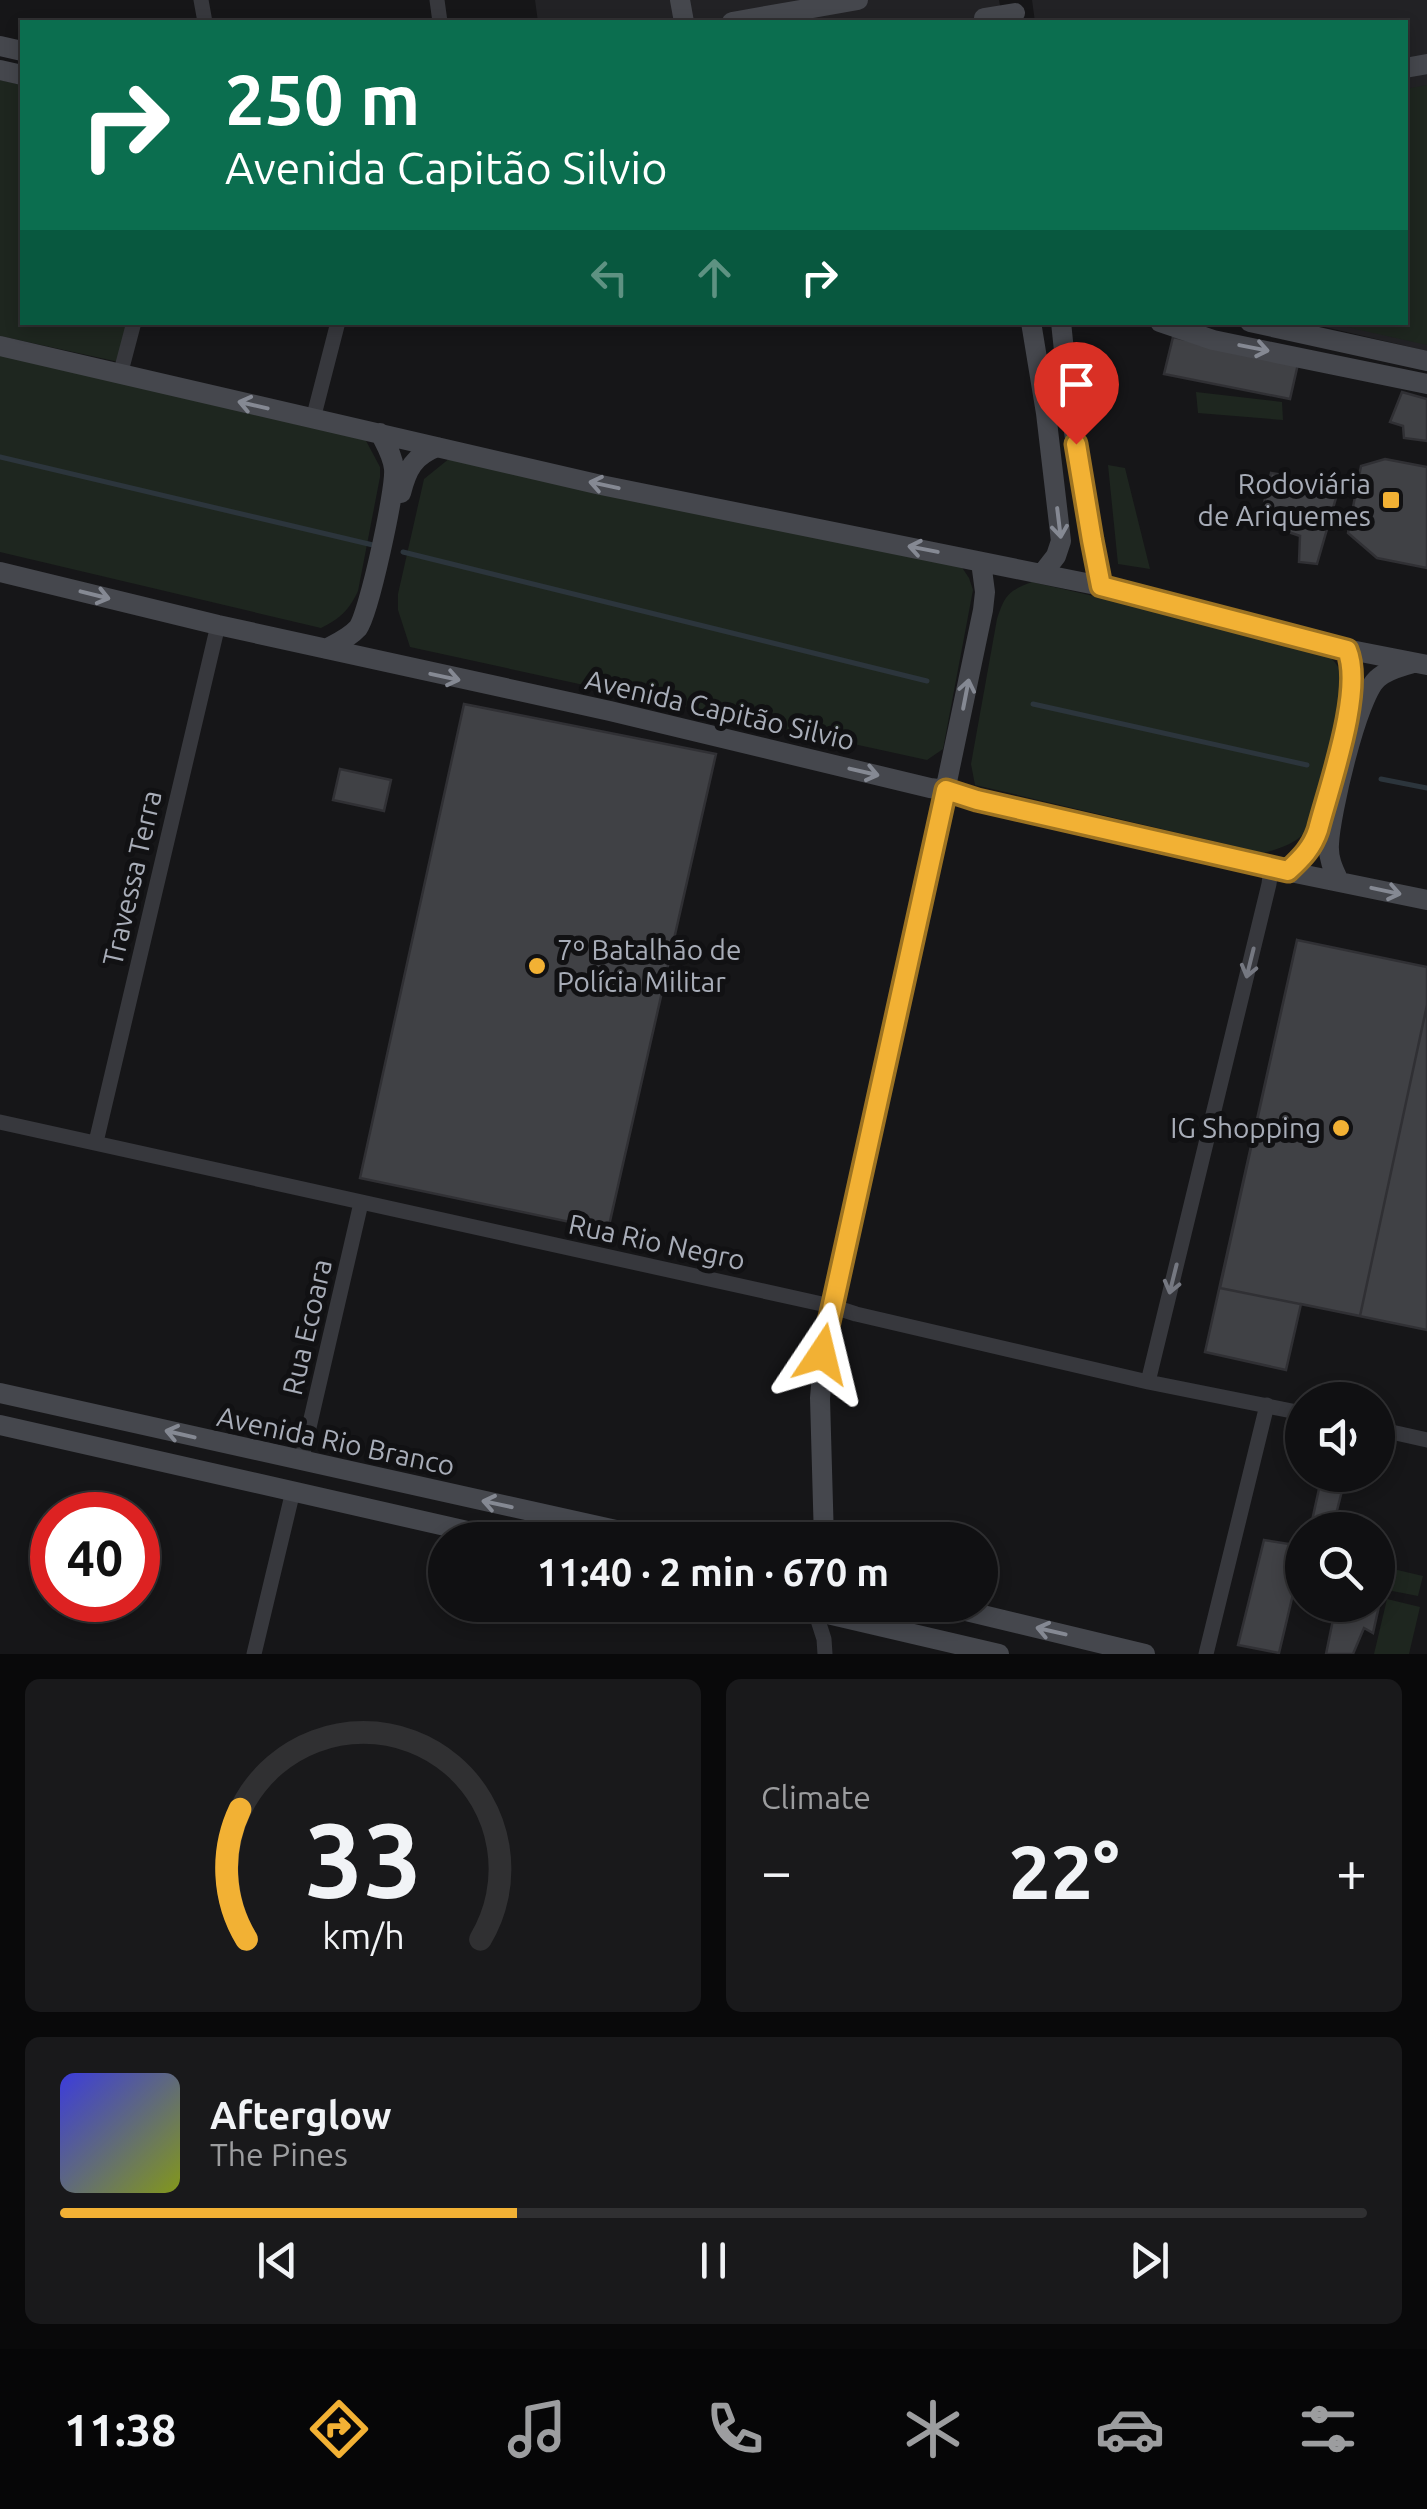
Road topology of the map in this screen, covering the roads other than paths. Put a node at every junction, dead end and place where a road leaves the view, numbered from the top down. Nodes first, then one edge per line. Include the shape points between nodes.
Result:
1 (858, 0) edge
2 (831, 9) edge
3 (1014, 12) edge
4 (983, 13) edge
5 (747, 20) edge
6 (133, 325) edge
7 (337, 325) edge
8 (1031, 325) edge
9 (1062, 325) edge
10 (1178, 325) edge
11 (1264, 325) edge
12 (1209, 330) edge
13 (0, 346) edge
14 (1427, 361) edge
15 (120, 375) junction
16 (1427, 384) edge
17 (1072, 411) junction
18 (1046, 414) junction
19 (314, 419) junction
20 (380, 433) junction
21 (437, 446) junction
22 (981, 562) junction
23 (0, 572) edge
24 (1042, 574) junction
25 (1101, 586) junction
26 (218, 625) junction
27 (326, 649) junction
28 (1347, 650) junction
29 (383, 662) junction
30 (1421, 664) edge
31 (946, 790) junction
32 (1280, 869) junction
33 (1339, 881) junction
34 (1427, 900) edge
35 (0, 1122) edge
36 (96, 1142) junction
37 (362, 1203) junction
38 (831, 1306) junction
39 (1148, 1382) junction
40 (0, 1393) edge
41 (1266, 1405) junction
42 (1285, 1409) edge
43 (0, 1425) edge
44 (1395, 1433) edge
45 (1427, 1440) edge
46 (302, 1462) junction
47 (293, 1491) junction
48 (428, 1522) edge
49 (578, 1522) edge
50 (823, 1522) edge
51 (998, 1619) edge
52 (875, 1622) edge
53 (254, 1654) edge
54 (999, 1654) edge
55 (1146, 1654) edge
56 (1206, 1654) edge

1 - 2 main road
2 - 5 main road
3 - 4 main road
6 - 15 street
7 - 19 street
8 - 18 main road
9 - 17 main road
10 - 12 main road
11 - 14 main road
12 -> 16 main road
13 - 15 main road
19 -> 15 main road
17 - 18 main road
17 - 25 main road
18 -> 24 main road via 1061,541
19 - 20 main road
20 - 21 main road
20 - 27 main road via 394,462 394,484 375,573 361,623
22 -> 21 main road
21 - 29 main road via 410,463 401,492 372,634
22 - 24 main road
31 -> 22 main road via 983,610
23 -> 26 main road, Avenida Capitão Silvio
24 - 25 main road
25 - 28 main road
26 - 27 main road, Avenida Capitão Silvio
26 - 36 street, Travessa Terra
27 - 29 main road, Avenida Capitão Silvio
28 - 30 main road
28 - 32 main road via 1352,694 1314,842
29 -> 31 main road, Avenida Capitão Silvio
30 - 33 main road via 1379,677 1364,701 1330,830 1329,856
31 - 32 main road, Avenida Capitão Silvio
31 - 38 main road
32 - 33 main road, Avenida Capitão Silvio
32 -> 39 street
33 -> 34 main road, Avenida Capitão Silvio
35 - 36 street, Rua Rio Negro
36 - 37 street, Rua Rio Negro
37 - 38 street, Rua Rio Negro
37 - 46 street, Rua Ecoara
38 - 39 street, Rua Rio Negro
38 - 50 main road via 820,1398
39 - 41 street, Rua Rio Negro
46 -> 40 main road, Avenida Rio Branco
41 - 42 street, Rua Rio Negro
41 - 56 street
43 - 47 main road, Avenida Rio Branco
44 - 45 street
49 -> 46 main road, Avenida Rio Branco
47 - 48 main road, Avenida Rio Branco
47 - 53 street
55 -> 51 main road
52 - 54 main road

